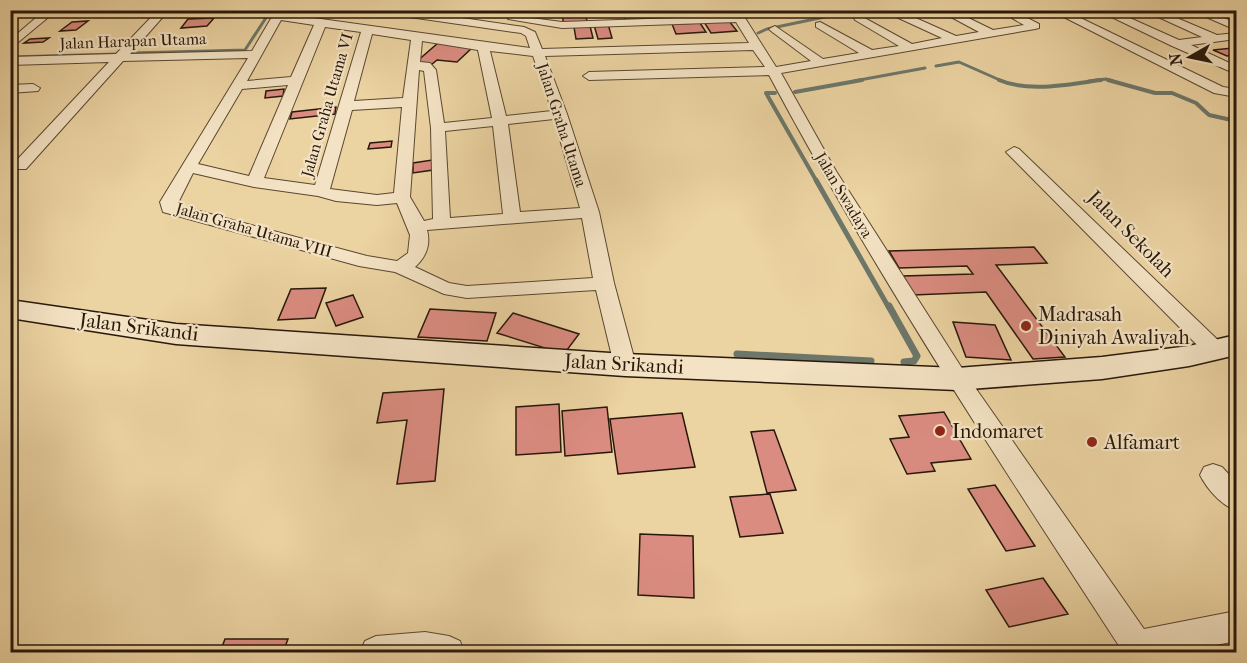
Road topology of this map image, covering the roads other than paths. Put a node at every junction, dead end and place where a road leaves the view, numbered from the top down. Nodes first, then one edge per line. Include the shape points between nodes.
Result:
1 (52, 10) edge
2 (164, 10) edge
3 (382, 10) edge
4 (555, 10) edge
5 (943, 10) edge
6 (1102, 10) edge
7 (1148, 10) edge
8 (1195, 10) edge
9 (1047, 11) edge
10 (400, 12) edge
11 (483, 12) dead end
12 (1007, 12) edge
13 (896, 13) dead end
14 (281, 14) edge
15 (736, 15) edge
16 (859, 18) dead end
17 (321, 22) junction
18 (560, 25) junction
19 (820, 26) dead end
20 (1236, 27) edge
21 (368, 29) junction
22 (775, 29) dead end
23 (990, 33) junction
24 (393, 34) junction
25 (1236, 36) edge
26 (417, 38) junction
27 (953, 39) junction
28 (1215, 39) junction
29 (1176, 44) junction
30 (10, 46) edge
31 (757, 46) junction
32 (909, 46) junction
33 (483, 47) junction
34 (1236, 48) edge
35 (1133, 49) junction
36 (539, 52) junction
37 (868, 53) junction
38 (256, 54) junction
39 (122, 58) junction
40 (10, 61) edge
41 (820, 62) junction
42 (413, 66) junction
43 (1236, 70) edge
44 (773, 71) junction
45 (589, 76) dead end
46 (296, 81) junction
47 (432, 84) junction
48 (238, 85) junction
49 (410, 86) junction
50 (10, 88) edge
51 (33, 88) dead end
52 (1236, 93) edge
53 (409, 102) junction
54 (344, 106) junction
55 (560, 114) junction
56 (500, 121) junction
57 (438, 128) junction
58 (422, 149) junction
59 (1014, 152) dead end
60 (20, 166) dead end
61 (190, 166) junction
62 (254, 182) junction
63 (321, 190) junction
64 (402, 197) junction
65 (590, 212) junction
66 (512, 218) junction
67 (442, 224) junction
68 (418, 225) junction
69 (408, 261) junction
70 (604, 283) junction
71 (10, 309) edge
72 (1225, 347) edge
73 (625, 365) junction
74 (957, 379) junction
75 (1213, 475) dead end
76 (1236, 499) edge
77 (1236, 626) edge
78 (1139, 649) edge
79 (433, 651) edge
80 (376, 652) edge

1 - 30 street
2 - 39 street
3 - 10 street, Jalan Graha Utama
4 - 18 street
5 - 23 street
6 - 29 street
7 - 28 street
8 - 20 street
9 - 12 street
9 - 35 street
10 - 24 street
10 - 36 street, Jalan Graha Utama via 524,30 531,34
11 - 18 street
12 - 23 street via 1035,26
13 - 27 street
14 - 17 street
14 - 38 street, Jalan Graha Utama VIII
15 - 18 street
15 - 31 street, Jalan Swadaya
16 - 32 street
17 - 21 street
17 - 46 street
19 - 37 street
21 - 24 street
21 - 54 street, Jalan Graha Utama VI
22 - 41 street
23 - 27 street
24 - 26 street
25 - 28 street
26 - 33 street
26 - 42 street
27 - 32 street
28 - 29 street
28 - 34 street
29 - 35 street
29 - 43 street
31 - 36 street
31 - 44 street, Jalan Swadaya
32 - 37 street
33 - 36 street
33 - 56 street
35 - 52 street via 1219,90
36 - 55 street, Jalan Graha Utama
37 - 41 street
38 - 39 street, Jalan Harapan Utama
38 - 48 street, Jalan Graha Utama VIII
39 - 40 street, Jalan Harapan Utama
39 - 60 street
41 - 44 street
42 - 47 street via 430,68
42 - 49 street
44 - 45 street
44 - 74 street, Jalan Swadaya via 828,171
46 - 48 street
46 - 62 street
47 - 49 street
47 - 57 street
48 - 61 street, Jalan Graha Utama VIII
49 - 53 street
50 - 51 street
53 - 54 street
53 - 58 street
54 - 63 street, Jalan Graha Utama VI
55 - 56 street
55 - 65 street, Jalan Graha Utama
56 - 57 street
56 - 66 street
57 - 58 street
58 - 64 street
58 - 67 street
59 - 72 street, Jalan Sekolah
61 - 62 street
61 - 69 street, Jalan Graha Utama VIII via 168,202 174,211 366,262
62 - 63 street
63 - 64 street via 364,199
64 - 68 street
65 - 66 street
65 - 70 street, Jalan Graha Utama
66 - 67 street
67 - 68 street
68 - 69 street via 419,247
69 - 70 street via 444,288 467,292
70 - 73 street, Jalan Graha Utama
71 - 73 main road, Jalan Srikandi via 176,334
72 - 74 main road, Jalan Srikandi via 1102,368
73 - 74 main road, Jalan Srikandi
74 - 78 street, Jalan Swadaya
75 - 76 street
77 - 78 street
79 - 80 street

